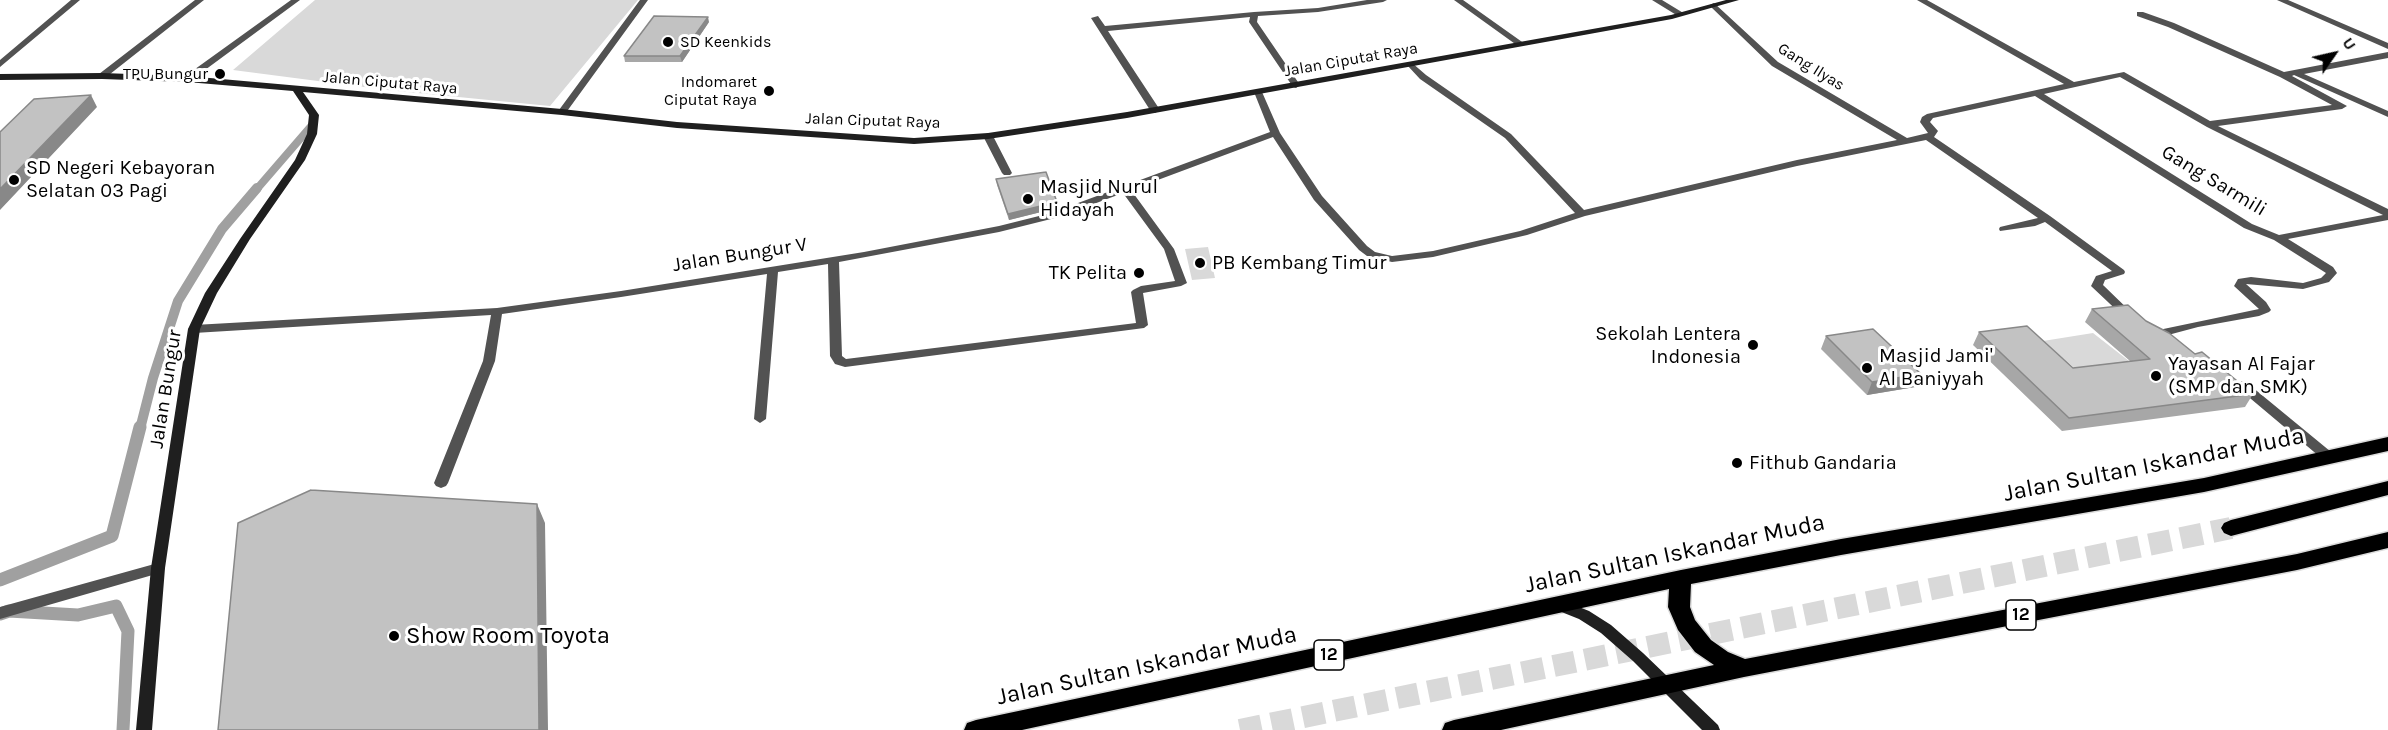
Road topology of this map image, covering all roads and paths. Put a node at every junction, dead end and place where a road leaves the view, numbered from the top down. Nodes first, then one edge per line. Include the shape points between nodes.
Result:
1 (76, 0) edge
2 (200, 0) edge
3 (296, 0) edge
4 (644, 0) edge
5 (1383, 0) edge
6 (1458, 0) edge
7 (1656, 0) edge
8 (1735, 0) edge
9 (1921, 0) edge
10 (2281, 0) edge
11 (1714, 5) junction
12 (1254, 14) junction
13 (1681, 14) junction
14 (2140, 14) dead end
15 (1095, 18) dead end
16 (1102, 28) junction
17 (1521, 45) junction
18 (2388, 46) edge
19 (2388, 55) edge
20 (0, 64) edge
21 (1412, 65) junction
22 (2296, 73) junction
23 (102, 75) junction
24 (2283, 75) junction
25 (0, 77) edge
26 (187, 80) junction
27 (1296, 85) junction
28 (2073, 85) junction
29 (297, 90) junction
30 (1258, 92) junction
31 (2037, 93) junction
32 (1155, 110) junction
33 (562, 112) junction
34 (2388, 114) edge
35 (2209, 124) junction
36 (1275, 134) junction
37 (988, 136) junction
38 (1928, 137) junction
39 (1903, 140) junction
40 (1007, 173) dead end
41 (1126, 190) junction
42 (1582, 214) junction
43 (2388, 215) edge
44 (2046, 218) junction
45 (2004, 229) dead end
46 (2278, 238) junction
47 (833, 260) junction
48 (773, 269) junction
49 (497, 311) junction
50 (194, 329) junction
51 (2145, 330) junction
52 (2174, 346) edge
53 (2233, 377) edge
54 (760, 419) dead end
55 (2388, 444) edge
56 (2331, 459) junction
57 (441, 483) dead end
58 (2388, 483) edge
59 (2388, 488) edge
60 (2358, 494) junction
61 (2231, 528) tunnel mouth
62 (2388, 540) edge
63 (158, 568) junction
64 (1681, 578) junction
65 (1559, 605) junction
66 (0, 613) edge
67 (1744, 668) junction
68 (1666, 685) junction
69 (144, 730) edge
70 (976, 730) edge
71 (1454, 730) edge
72 (1712, 730) edge

1 - 20 street
2 - 23 street
3 - 26 street
4 - 33 street
5 - 12 street
6 - 17 street
7 - 13 street
8 - 11 main road, Jalan Ciputat Raya
9 - 28 street
10 - 18 street
11 - 13 main road, Jalan Ciputat Raya
11 - 39 street, Gang Ilyas via 1775,64
12 - 16 street
12 - 27 street via 1253,22
13 - 17 main road, Jalan Ciputat Raya
14 - 24 street
15 - 16 street
16 - 32 street
17 - 21 main road, Jalan Ciputat Raya
19 - 22 street
21 - 27 main road, Jalan Ciputat Raya
21 - 42 street via 1423,77 1509,136
22 - 24 street
22 - 34 street
23 - 25 main road, Jalan Ciputat Raya
23 - 26 main road, Jalan Ciputat Raya
24 - 35 street via 2342,106
26 - 29 main road, Jalan Ciputat Raya
27 - 30 main road, Jalan Ciputat Raya
28 - 31 street
28 - 35 street via 2121,74
29 - 33 main road, Jalan Ciputat Raya
29 - 50 main road, Jalan Bungur via 314,115 312,134 300,160 211,293
30 - 32 main road, Jalan Ciputat Raya
30 - 36 street
31 - 38 street via 1930,116 1925,119 1933,134
31 - 46 street, Gang Sarmili via 2248,226
32 - 37 main road, Jalan Ciputat Raya
33 - 37 main road, Jalan Ciputat Raya via 677,125 914,141
35 - 43 street
36 - 41 street, Jalan Bungur V
36 - 42 street via 1318,198 1371,255 1392,259 1433,254 1523,233
37 - 40 street
38 - 39 street
38 - 44 street
39 - 42 street
41 - 47 street, Jalan Bungur V via 1009,227
41 - 47 street via 1169,249 1181,283 1137,292 1142,325 1138,327 845,363 836,356
43 - 46 street, Gang Sarmili
44 - 45 street
44 - 51 street via 2120,272 2100,279 2097,286
46 - 51 street via 2332,273 2325,280 2303,286 2242,281 2240,286 2265,310
47 - 48 street, Jalan Bungur V
48 - 49 street, Jalan Bungur V
48 - 54 street
49 - 50 street, Jalan Bungur V
49 - 57 street via 489,361
50 - 63 main road, Jalan Bungur
51 - 52 street
53 - 56 street
55 - 56 highway, Jalan Sultan Iskandar Muda / 12
56 - 64 highway, Jalan Sultan Iskandar Muda / 12 via 2138,498
58 - 60 highway
59 - 60 highway
60 - 61 highway
62 - 67 highway, 12 via 2297,562
63 - 66 street
63 - 69 main road, Jalan Bungur
64 - 65 highway, Jalan Sultan Iskandar Muda / 12
64 - 67 highway via 1679,607 1686,624 1703,646
65 - 68 main road via 1606,629
65 - 70 highway, Jalan Sultan Iskandar Muda / 12
67 - 68 highway, 12
68 - 71 highway, 12
68 - 72 main road

